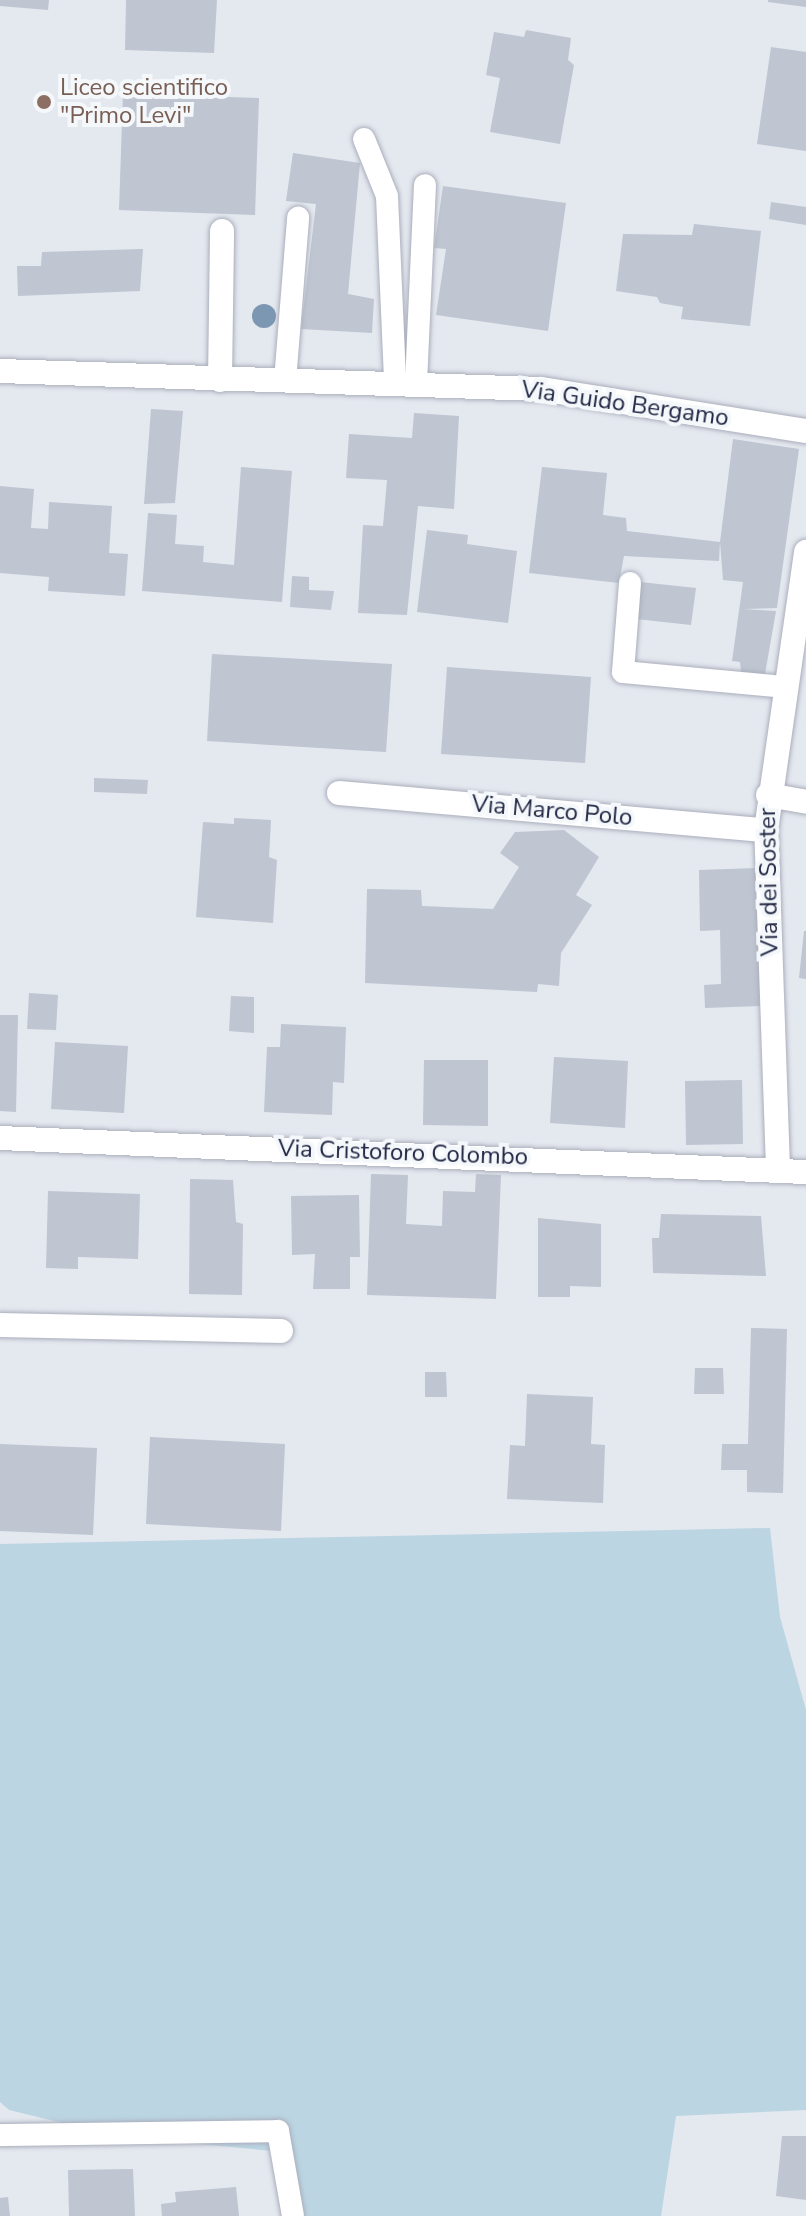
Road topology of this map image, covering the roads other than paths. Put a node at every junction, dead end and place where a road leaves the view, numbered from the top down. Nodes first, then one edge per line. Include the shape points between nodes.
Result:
1 (364, 139) dead end
2 (425, 185) dead end
3 (298, 218) dead end
4 (222, 231) dead end
5 (0, 371) edge
6 (220, 380) junction
7 (285, 381) junction
8 (405, 383) junction
9 (806, 431) edge
10 (806, 552) edge
11 (630, 583) dead end
12 (786, 687) junction
13 (339, 793) dead end
14 (768, 795) junction
15 (806, 802) edge
16 (766, 830) junction
17 (0, 1138) edge
18 (778, 1168) junction
19 (806, 1172) edge
20 (0, 1325) edge
21 (281, 1331) dead end
22 (0, 2135) edge
23 (293, 2216) edge

1 - 8 lane via 387,196
2 - 8 lane
3 - 7 lane
4 - 6 street
5 - 6 street, Via Guido Bergamo
6 - 7 street, Via Guido Bergamo
7 - 8 street, Via Guido Bergamo
8 - 9 street, Via Guido Bergamo via 569,392
10 - 12 street, Via dei Soster
11 - 12 lane via 623,672
12 - 14 street, Via dei Soster
13 - 16 street, Via Marco Polo
14 - 15 street
14 - 16 street, Via dei Soster
16 - 18 street, Via dei Soster
17 - 18 street, Via Cristoforo Colombo
18 - 19 street, Via Cristoforo Colombo
20 - 21 street
22 - 23 lane via 278,2131

